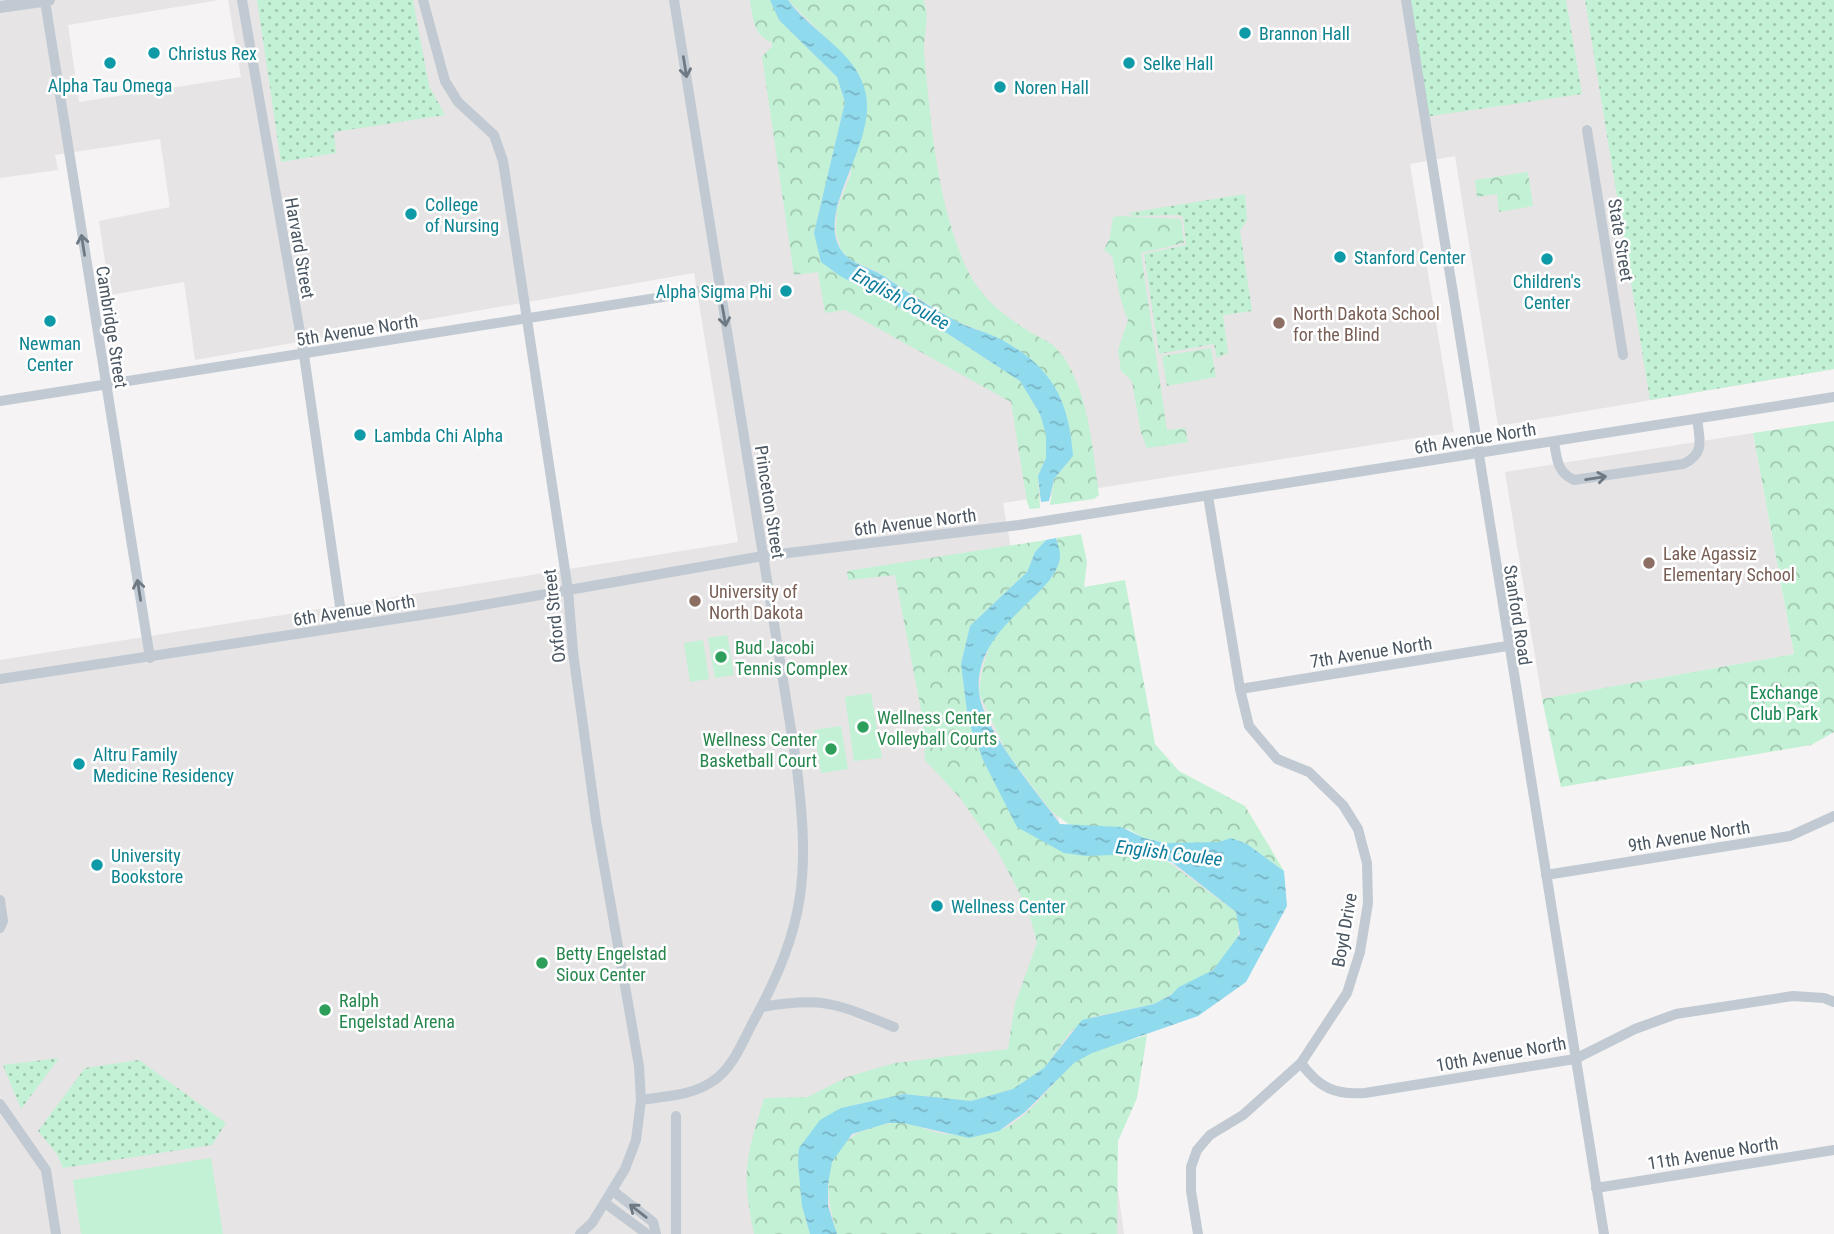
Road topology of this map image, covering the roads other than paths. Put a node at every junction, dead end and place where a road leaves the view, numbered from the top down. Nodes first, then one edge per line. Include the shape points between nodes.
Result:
1 (47, 0) edge
2 (242, 0) edge
3 (423, 0) edge
4 (674, 0) edge
5 (1406, 0) edge
6 (0, 8) edge
7 (1587, 130) dead end
8 (719, 288) junction
9 (528, 318) junction
10 (303, 355) junction
11 (1623, 355) dead end
12 (106, 385) junction
13 (1834, 397) edge
14 (0, 401) edge
15 (1697, 419) junction
16 (1554, 442) junction
17 (1477, 454) junction
18 (1208, 496) junction
19 (763, 556) junction
20 (568, 590) junction
21 (343, 627) junction
22 (1507, 646) junction
23 (150, 658) junction
24 (0, 679) edge
25 (1240, 690) junction
26 (1834, 816) edge
27 (1546, 875) junction
28 (0, 900) edge
29 (0, 929) edge
30 (1834, 1002) edge
31 (761, 1007) junction
32 (894, 1027) dead end
33 (1576, 1059) junction
34 (1301, 1063) junction
35 (641, 1100) junction
36 (0, 1104) edge
37 (676, 1116) dead end
38 (1834, 1150) edge
39 (1596, 1188) junction
40 (613, 1191) junction
41 (605, 1203) junction
42 (56, 1234) edge
43 (580, 1234) edge
44 (647, 1234) edge
45 (656, 1234) edge
46 (676, 1234) edge
47 (1198, 1234) edge
48 (1604, 1234) edge

1 - 6 street
12 -> 1 street, Cambridge Street
2 - 10 street, Harvard Street
3 - 9 street, Oxford Street via 445,81 458,102 494,135 503,161
4 -> 8 street, Princeton Street
5 - 17 street, Stanford Road
7 - 11 street, State Street
8 - 9 street, 5th Avenue North
8 -> 19 street, Princeton Street
9 - 10 street, 5th Avenue North
9 - 20 street, Oxford Street
10 - 12 street, 5th Avenue North
10 - 21 street, Harvard Street
12 - 14 street, 5th Avenue North
23 -> 12 street, Cambridge Street
13 - 15 street, 6th Avenue North
15 - 16 street, 6th Avenue North
16 -> 15 street via 1559,467 1574,481 1683,464 1700,449
16 - 17 street, 6th Avenue North
17 - 18 street, 6th Avenue North
17 - 22 street, Stanford Road
18 - 19 street, 6th Avenue North
18 - 25 street, Boyd Drive
19 - 20 street, 6th Avenue North
19 - 31 street, Princeton Street via 796,761 805,857 792,938
20 - 21 street, 6th Avenue North
20 - 35 street, Oxford Street via 596,820
21 - 23 street, 6th Avenue North
22 - 25 street, 7th Avenue North
22 - 27 street, Stanford Road
23 - 24 street, 6th Avenue North
25 - 34 street, Boyd Drive via 1249,726 1260,743 1277,759 1309,772 1343,805 1358,828 1367,863 1368,903 1347,993
26 - 27 street, 9th Avenue North via 1790,836
27 - 33 street, Stanford Road
28 - 29 street
30 - 33 street, 10th Avenue North via 1793,996 1676,1014
31 - 32 street via 808,999
31 - 35 street, Princeton Street via 732,1060 712,1082 696,1091
33 - 34 street, 10th Avenue North via 1346,1094 1327,1090
33 - 39 street, Stanford Road
34 - 47 street, Boyd Drive via 1197,1150 1191,1191
35 - 40 street, Oxford Street via 636,1140
36 - 42 street via 46,1170
37 - 46 street
38 - 39 street, 11th Avenue North
39 - 48 street, Stanford Road
40 - 41 street, Oxford Street
45 -> 40 street via 653,1222
41 - 43 street, Oxford Street
41 - 44 street

